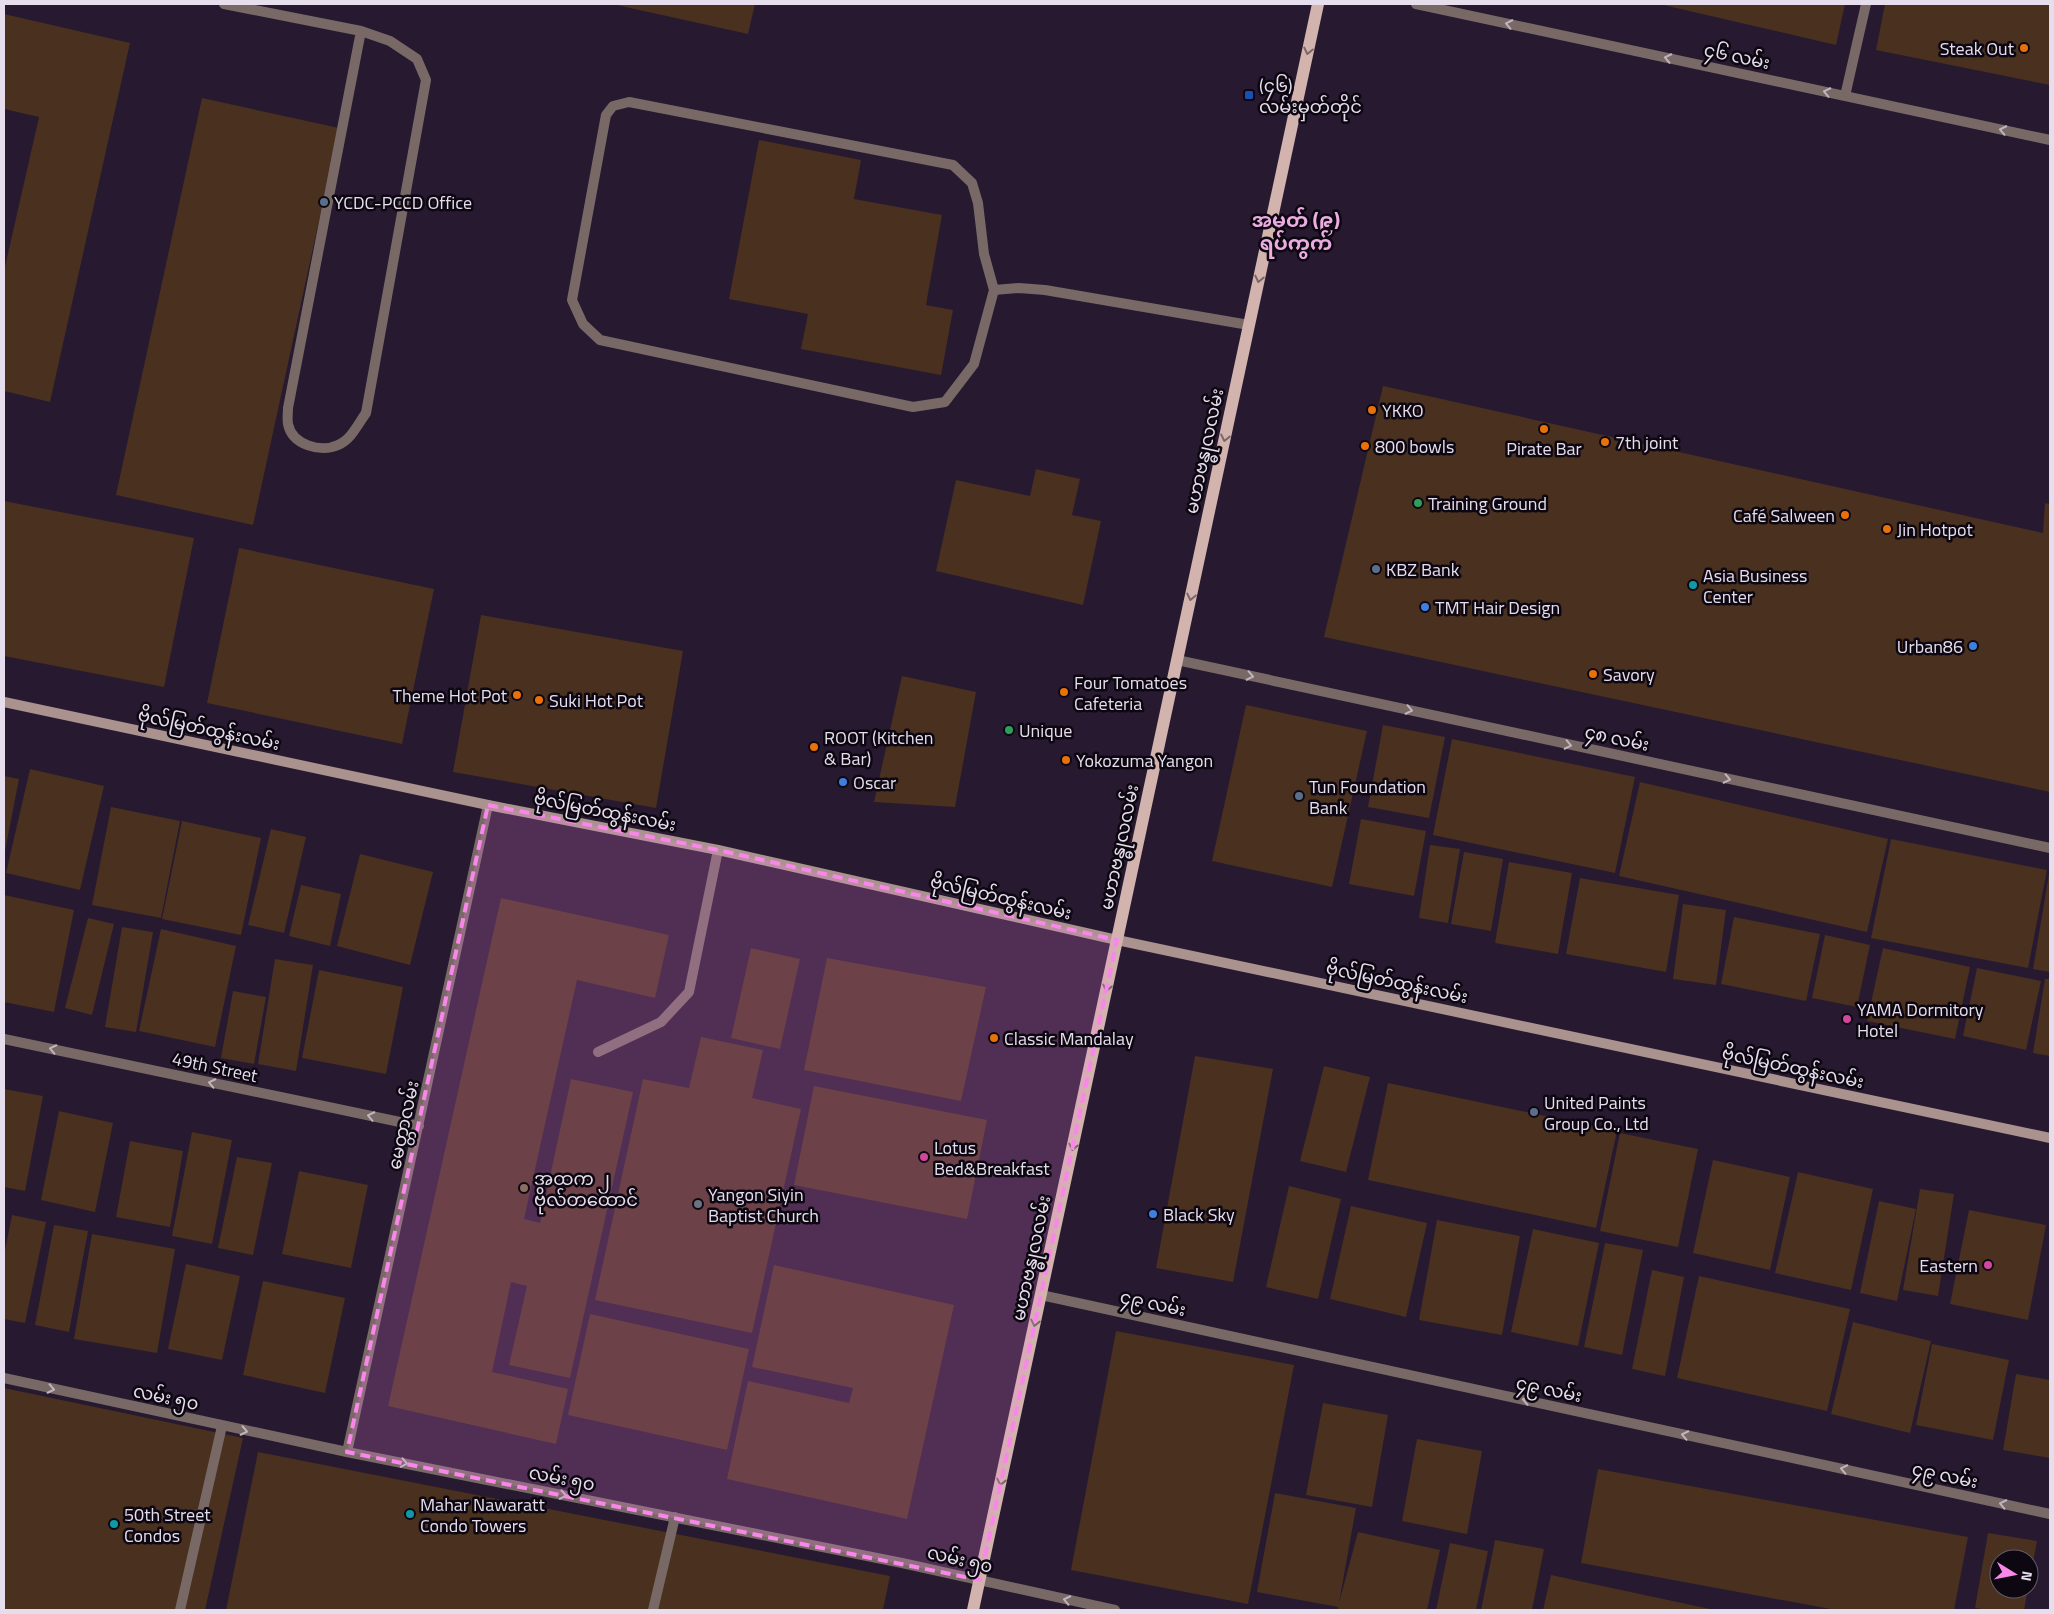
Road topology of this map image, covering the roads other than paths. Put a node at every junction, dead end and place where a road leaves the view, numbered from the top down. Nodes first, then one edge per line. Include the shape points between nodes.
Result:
1 (224, 4) edge
2 (1318, 4) edge
3 (1416, 4) edge
4 (1866, 4) edge
5 (361, 31) junction
6 (1845, 96) junction
7 (2050, 140) edge
8 (994, 290) junction
9 (1249, 325) junction
10 (1177, 660) junction
11 (4, 702) edge
12 (488, 805) junction
13 (2050, 848) edge
14 (718, 850) junction
15 (1117, 940) junction
16 (4, 1039) edge
17 (598, 1052) dead end
18 (419, 1126) junction
19 (2050, 1138) edge
20 (1041, 1295) junction
21 (4, 1378) edge
22 (222, 1426) junction
23 (347, 1452) junction
24 (2050, 1514) edge
25 (675, 1517) junction
26 (980, 1580) junction
27 (180, 1610) edge
28 (653, 1610) edge
29 (974, 1610) edge
30 (1115, 1610) edge

1 - 5 street
2 -> 9 main road, မဟာဗန္ဓုလလမ်း
6 -> 3 street, ၄၆ လမ်း
4 - 6 street
5 - 5 street via 390,41 417,59 426,80 366,413 350,436 339,445 322,449 298,442 288,424 288,408
7 -> 6 street, ၄၆ လမ်း
8 - 8 street via 984,254 978,202 972,183 953,165 629,102 613,106 606,115 572,300 583,324 600,340 913,408 945,402 974,364
8 - 9 street via 1044,290
9 -> 10 main road, မဟာဗန္ဓုလလမ်း
10 -> 13 street, ၄၈ လမ်း
10 - 15 main road, မဟာဗန္ဓုလလမ်း
11 - 12 main road, ဗိုလ်မြတ်ထွန်းလမ်း
12 - 14 main road, ဗိုလ်မြတ်ထွန်းလမ်း
12 - 18 street, မေတ္တာလမ်း
14 - 15 main road, ဗိုလ်မြတ်ထွန်းလမ်း
14 - 17 street via 689,992 661,1022
15 - 19 main road, ဗိုလ်မြတ်ထွန်းလမ်း
15 -> 20 main road, မဟာဗန္ဓုလလမ်း
18 -> 16 street, 49th Street
18 - 23 street, မေတ္တာလမ်း
24 -> 20 street, ၄၉ လမ်း
20 -> 26 main road, မဟာဗန္ဓုလလမ်း
21 -> 22 street, လမ်း ၅၀
22 -> 23 street, လမ်း ၅၀
22 - 27 street
23 -> 25 street, လမ်း ၅၀
25 - 26 street, လမ်း ၅၀
25 - 28 street
26 - 29 main road, မဟာဗန္ဓုလလမ်း
30 -> 26 street, လမ်း ၅၀

